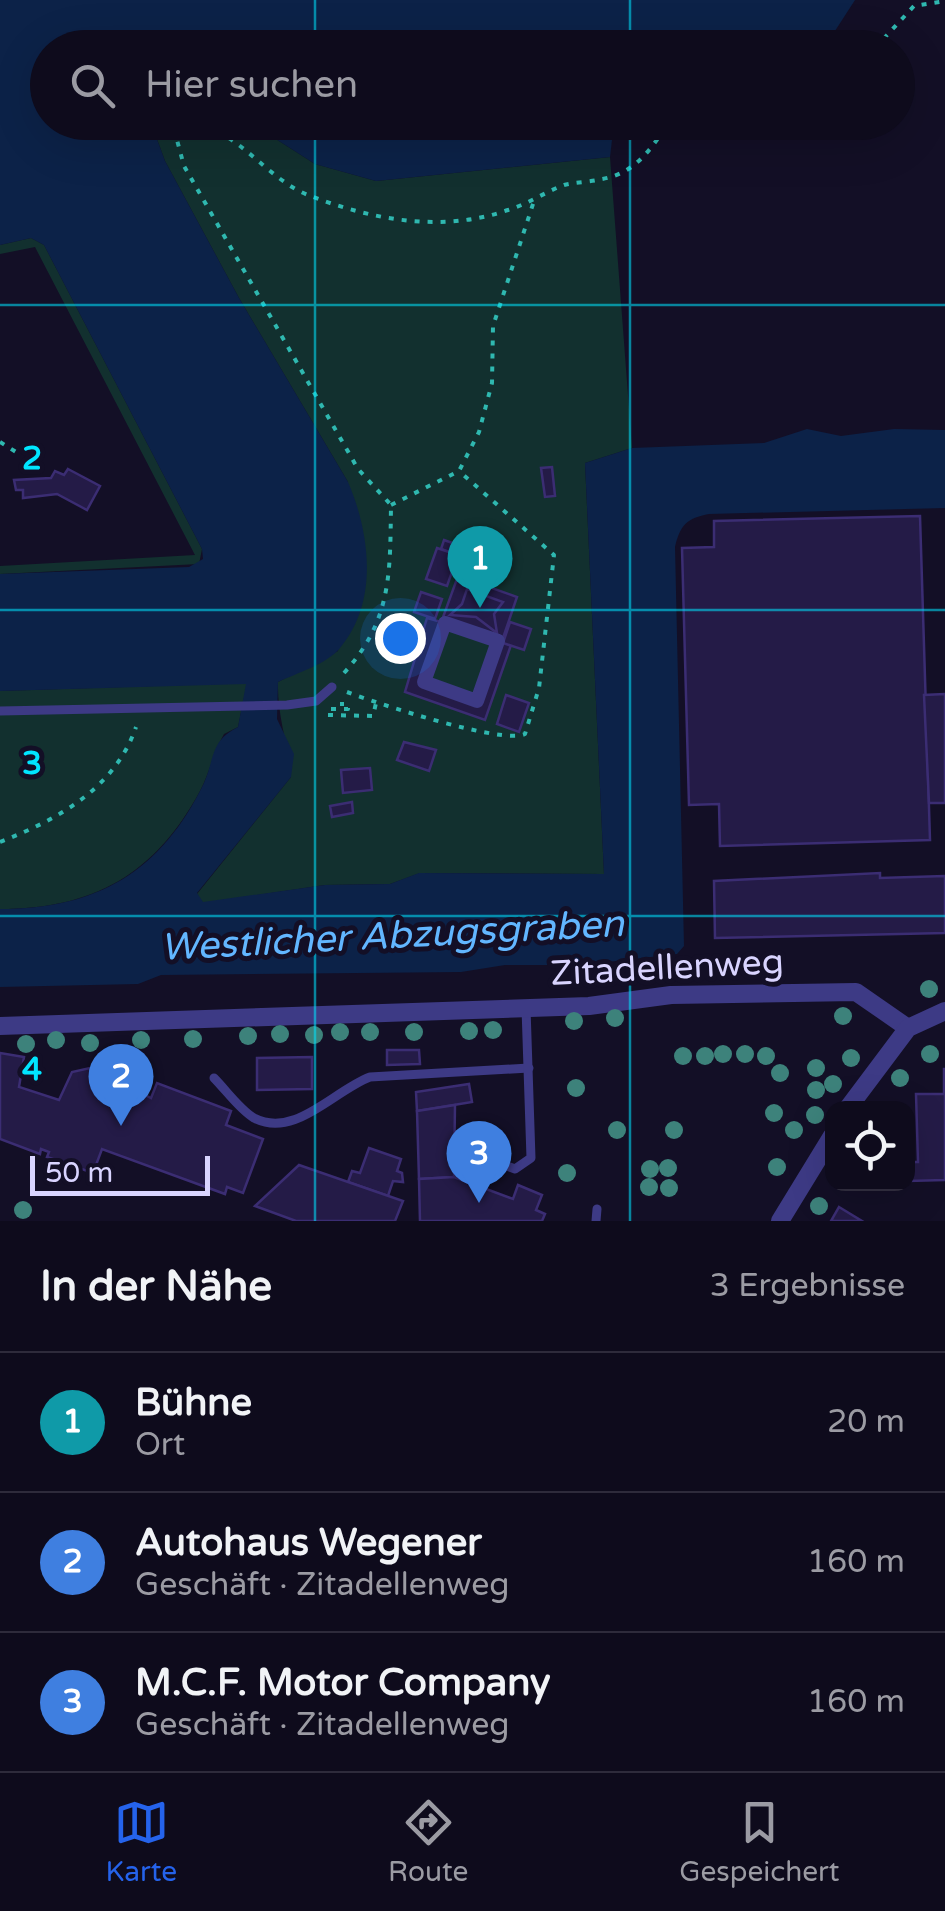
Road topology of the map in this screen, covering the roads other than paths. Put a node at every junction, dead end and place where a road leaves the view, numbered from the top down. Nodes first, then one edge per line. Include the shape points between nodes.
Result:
1 (445, 623) joint
2 (332, 687) road end
3 (0, 712) edge
4 (526, 1008) junction
5 (945, 1011) edge
6 (0, 1026) edge
7 (908, 1028) junction
8 (530, 1068) junction
9 (214, 1078) dead end
10 (853, 1101) edge
11 (476, 1138) dead end
12 (825, 1147) edge
13 (596, 1209) dead end
14 (596, 1221) edge
15 (780, 1221) edge

1 - 1 street via 498,642 477,701 424,682
2 - 3 lane via 316,702 287,706
4 - 6 street, Zitadellenweg
4 - 7 street, Zitadellenweg via 670,995 856,992
4 - 8 lane
5 - 7 street
7 - 10 street
8 - 9 lane via 370,1077 296,1122 278,1124 253,1117
8 - 11 lane via 531,1158 516,1169 491,1160
12 - 15 street
13 - 14 lane

